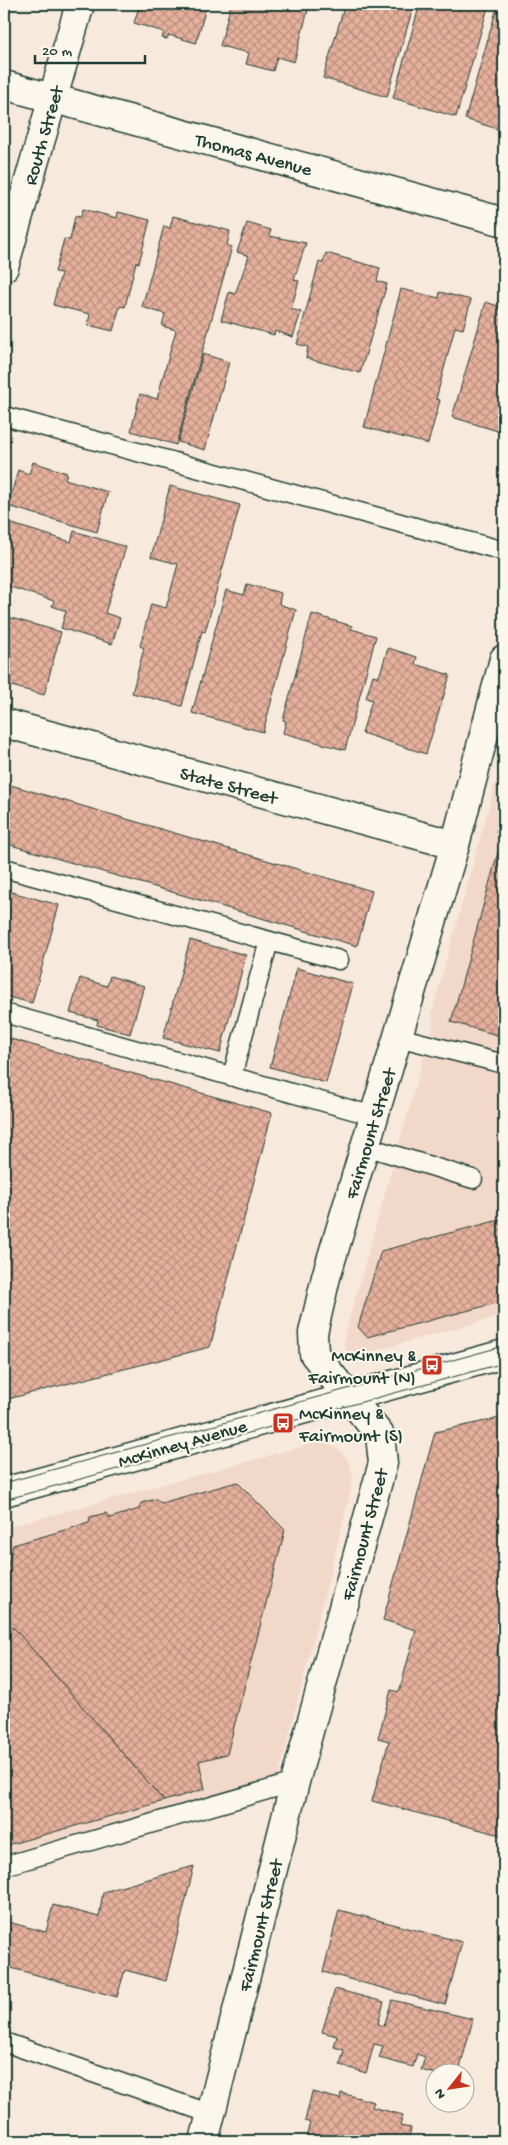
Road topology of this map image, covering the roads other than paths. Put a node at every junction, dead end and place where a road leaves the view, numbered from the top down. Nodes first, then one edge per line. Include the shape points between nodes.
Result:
1 (80, 4) edge
2 (4, 85) edge
3 (54, 98) junction
4 (504, 222) edge
5 (4, 267) edge
6 (4, 416) edge
7 (504, 551) edge
8 (504, 659) edge
9 (4, 722) edge
10 (455, 845) junction
11 (4, 868) edge
12 (269, 941) junction
13 (339, 960) dead end
14 (4, 1013) edge
15 (398, 1037) junction
16 (504, 1064) edge
17 (232, 1076) junction
18 (374, 1116) junction
19 (365, 1146) junction
20 (473, 1179) dead end
21 (504, 1354) edge
22 (348, 1396) junction
23 (4, 1492) edge
24 (295, 1782) junction
25 (4, 1866) edge
26 (4, 2042) edge
27 (211, 2114) junction
28 (204, 2141) edge

1 - 3 street, Routh Street
2 - 3 street, Thomas Avenue
3 - 4 street, Thomas Avenue
3 - 5 street, Routh Street
6 - 7 lane
8 - 10 street, Fairmount Street
9 - 10 street, State Street
10 - 15 street, Fairmount Street
11 - 12 lane
12 - 13 lane
12 - 17 lane
14 - 17 lane
15 - 16 lane
15 - 18 street, Fairmount Street
17 - 18 lane
18 - 19 street, Fairmount Street
19 - 20 lane
19 - 22 street, Fairmount Street via 313,1333 314,1354
21 - 22 street, McKinney Avenue
22 - 23 street, McKinney Avenue
22 - 24 street, Fairmount Street via 380,1435 383,1463
24 - 25 lane
24 - 27 street, Fairmount Street
26 - 27 lane
27 - 28 street, Fairmount Street

